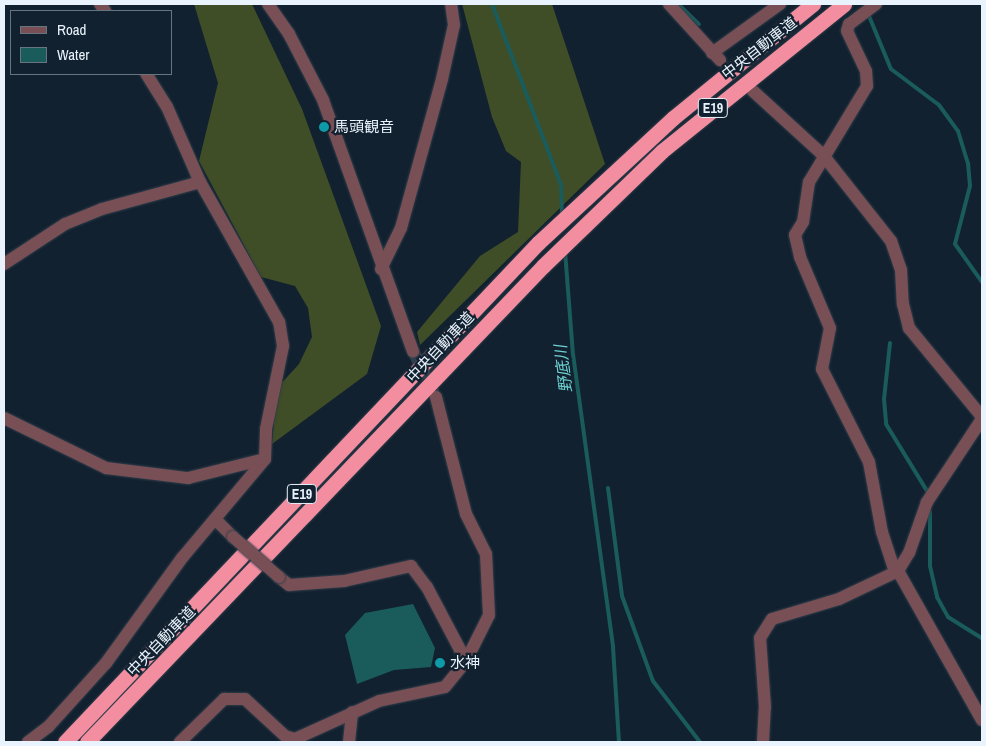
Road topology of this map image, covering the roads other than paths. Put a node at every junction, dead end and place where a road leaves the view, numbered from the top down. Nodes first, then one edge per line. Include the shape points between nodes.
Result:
1 (268, 4) edge
2 (451, 4) edge
3 (669, 4) edge
4 (780, 4) edge
5 (813, 4) edge
6 (844, 4) edge
7 (876, 4) edge
8 (147, 75) edge
9 (753, 91) dead end
10 (824, 155) junction
11 (200, 182) junction
12 (4, 264) edge
13 (381, 269) junction
14 (413, 351) tunnel mouth
15 (436, 397) tunnel mouth
16 (4, 418) edge
17 (982, 418) edge
18 (265, 459) junction
19 (217, 521) junction
20 (896, 572) junction
21 (466, 661) junction
22 (352, 712) junction
23 (982, 720) edge
24 (28, 742) edge
25 (65, 742) edge
26 (87, 742) edge
27 (180, 742) edge
28 (350, 742) edge
29 (763, 742) edge

1 - 13 street via 289,34 323,100
2 - 13 street via 454,25 442,79 402,228
3 - 4 street via 716,56
5 - 25 highway, 中央自動車道 / E19 via 672,118 538,243
6 - 26 highway, 中央自動車道 / E19 via 662,151 543,266
7 - 10 street via 848,24 846,32 866,71 867,86
8 - 11 street via 167,107
9 - 10 street
10 - 17 street via 891,241 901,270 905,316 916,340
10 - 20 street via 809,182 803,222 795,235 800,257 830,328 822,369 869,462 882,532
11 - 12 street via 102,209 64,224
11 - 18 street via 279,322 284,346 266,429
13 - 14 street
15 - 21 street via 466,514 486,554 488,615
16 - 18 street via 106,468 188,478
17 - 20 street via 927,502 909,553
18 - 19 street
19 - 21 street, bridge via 289,585 344,581 411,566 427,587
19 - 24 street via 182,558 106,663 49,726
20 - 23 street
20 - 29 street via 839,599 772,619 760,638 766,707
21 - 22 street via 445,687 379,701
22 - 27 street via 295,740 285,736 245,699 229,698 214,705
22 - 28 street

